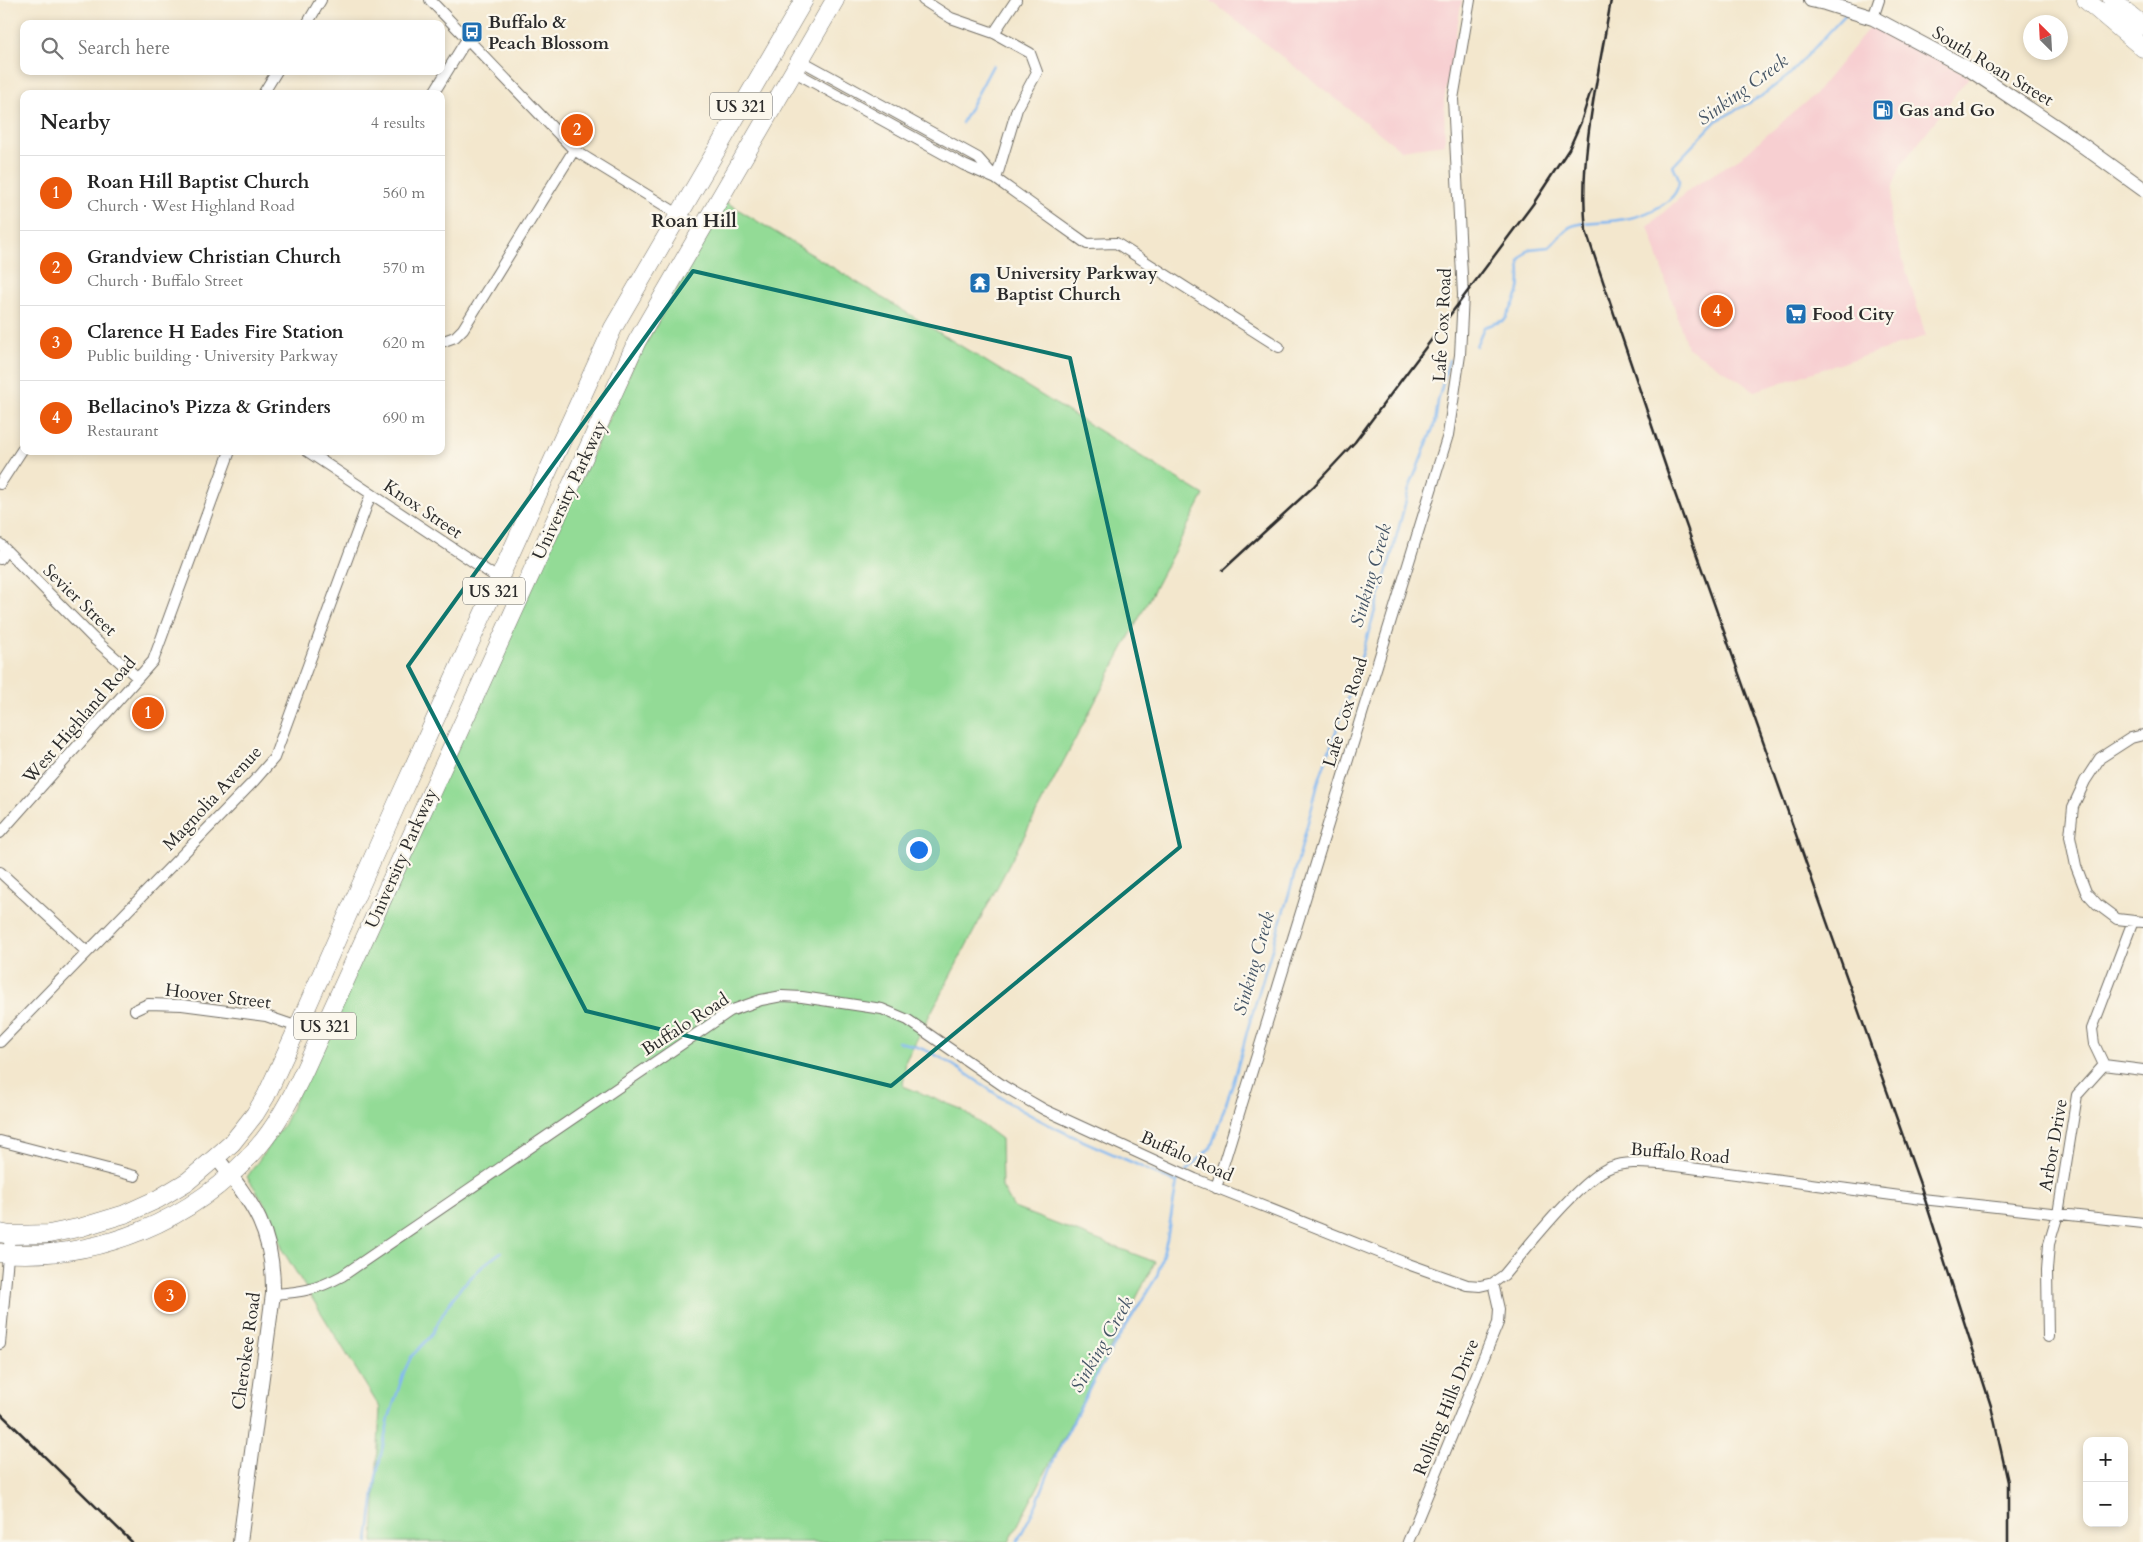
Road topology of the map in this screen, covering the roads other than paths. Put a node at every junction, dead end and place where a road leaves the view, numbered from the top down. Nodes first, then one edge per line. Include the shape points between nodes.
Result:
1 (321, 0) edge
2 (430, 0) edge
3 (804, 0) edge
4 (834, 0) edge
5 (923, 0) edge
6 (1016, 0) edge
7 (1470, 0) edge
8 (1811, 0) edge
9 (1879, 0) edge
10 (2086, 0) edge
11 (2112, 0) edge
12 (1867, 16) junction
13 (309, 20) edge
14 (2143, 26) edge
15 (994, 33) junction
16 (467, 39) junction
17 (2143, 48) edge
18 (796, 65) junction
19 (275, 75) edge
20 (445, 75) edge
21 (445, 75) edge
22 (265, 90) edge
23 (435, 90) edge
24 (748, 94) junction
25 (771, 107) junction
26 (574, 150) junction
27 (996, 179) junction
28 (2143, 189) edge
29 (679, 213) junction
30 (702, 228) junction
31 (445, 341) edge
32 (1279, 347) dead end
33 (582, 395) junction
34 (607, 407) junction
35 (20, 453) edge
36 (229, 455) edge
37 (313, 455) edge
38 (0, 484) edge
39 (371, 494) junction
40 (2, 551) edge
41 (499, 579) junction
42 (523, 592) junction
43 (138, 678) junction
44 (2143, 735) edge
45 (398, 801) junction
46 (421, 813) junction
47 (0, 833) edge
48 (0, 872) edge
49 (2138, 922) edge
50 (87, 952) junction
51 (135, 1010) dead end
52 (298, 1027) junction
53 (0, 1042) edge
54 (2104, 1065) junction
55 (2143, 1070) edge
56 (0, 1141) edge
57 (216, 1157) junction
58 (230, 1175) junction
59 (135, 1176) dead end
60 (1216, 1188) junction
61 (2058, 1214) junction
62 (2143, 1223) edge
63 (5, 1234) edge
64 (4, 1254) edge
65 (1493, 1283) junction
66 (274, 1294) junction
67 (2048, 1337) dead end
68 (0, 1344) edge
69 (240, 1542) edge
70 (1408, 1542) edge

1 - 13 street
2 - 16 street
3 - 24 highway, University Parkway / US 321
4 - 18 highway, University Parkway / US 321
5 - 15 street via 952,18
6 - 15 street
7 - 60 street, Lafe Cox Road via 1452,99 1463,295 1460,355 1448,435
8 - 12 main road, South Roan Street
9 - 12 street
10 - 17 highway
11 - 14 highway
12 - 28 main road, South Roan Street via 1969,69
15 - 27 street via 1030,53 1037,72 1017,109
16 - 21 street
16 - 26 street
18 - 25 highway, University Parkway / US 321
18 - 27 street via 964,165
19 - 22 street
20 - 23 street
24 - 25 highway
24 - 29 highway, University Parkway / US 321
25 - 30 highway, University Parkway / US 321
26 - 29 street
26 - 31 street via 463,329
27 - 32 street via 1087,244 1116,243
29 - 30 street
29 - 33 highway, University Parkway / US 321 via 613,328
30 - 34 highway, University Parkway / US 321 via 637,341
33 - 34 highway
33 - 41 highway, University Parkway / US 321
34 - 42 highway, University Parkway / US 321
35 - 38 street
36 - 43 street, West Highland Road via 153,661
37 - 39 street, Knox Street
39 - 41 street, Knox Street
39 - 50 street, Magnolia Avenue via 274,758
40 - 43 street, Sevier Street
41 - 42 street, Knox Street
41 - 45 highway, University Parkway / US 321
42 - 46 highway, University Parkway / US 321
43 - 47 street, West Highland Road
44 - 49 street via 2131,738 2100,758 2073,807 2070,836 2086,892 2117,919
45 - 46 highway
45 - 52 highway, University Parkway / US 321
46 - 58 highway, University Parkway / US 321 via 293,1095 267,1136
48 - 50 street
49 - 54 street via 2092,1029 2094,1044
50 - 53 street, Magnolia Avenue
51 - 52 street, Hoover Street via 148,1004 182,1005 266,1016
52 - 57 highway, University Parkway / US 321 via 255,1114
54 - 55 street
54 - 61 street, Arbor Drive via 2077,1095
56 - 59 street
57 - 58 main road
57 - 63 highway, University Parkway / US 321 via 188,1181 125,1214 49,1234
58 - 64 highway, University Parkway / US 321 via 164,1221 130,1236 68,1252
58 - 66 main road, Cherokee Road via 253,1206 267,1237 273,1262
60 - 65 street, Buffalo Road via 1450,1280 1480,1286
60 - 66 street, Buffalo Road via 1045,1110 908,1020 882,1009 802,997 768,999 730,1011 342,1276 319,1288
61 - 62 street, Buffalo Road
61 - 65 street, Buffalo Road via 1632,1163 1610,1167 1587,1182 1504,1275
61 - 67 street, Arbor Drive via 2048,1253
63 - 64 street
64 - 68 street
65 - 70 street, Rolling Hills Drive via 1499,1309 1498,1324
66 - 69 main road, Cherokee Road

